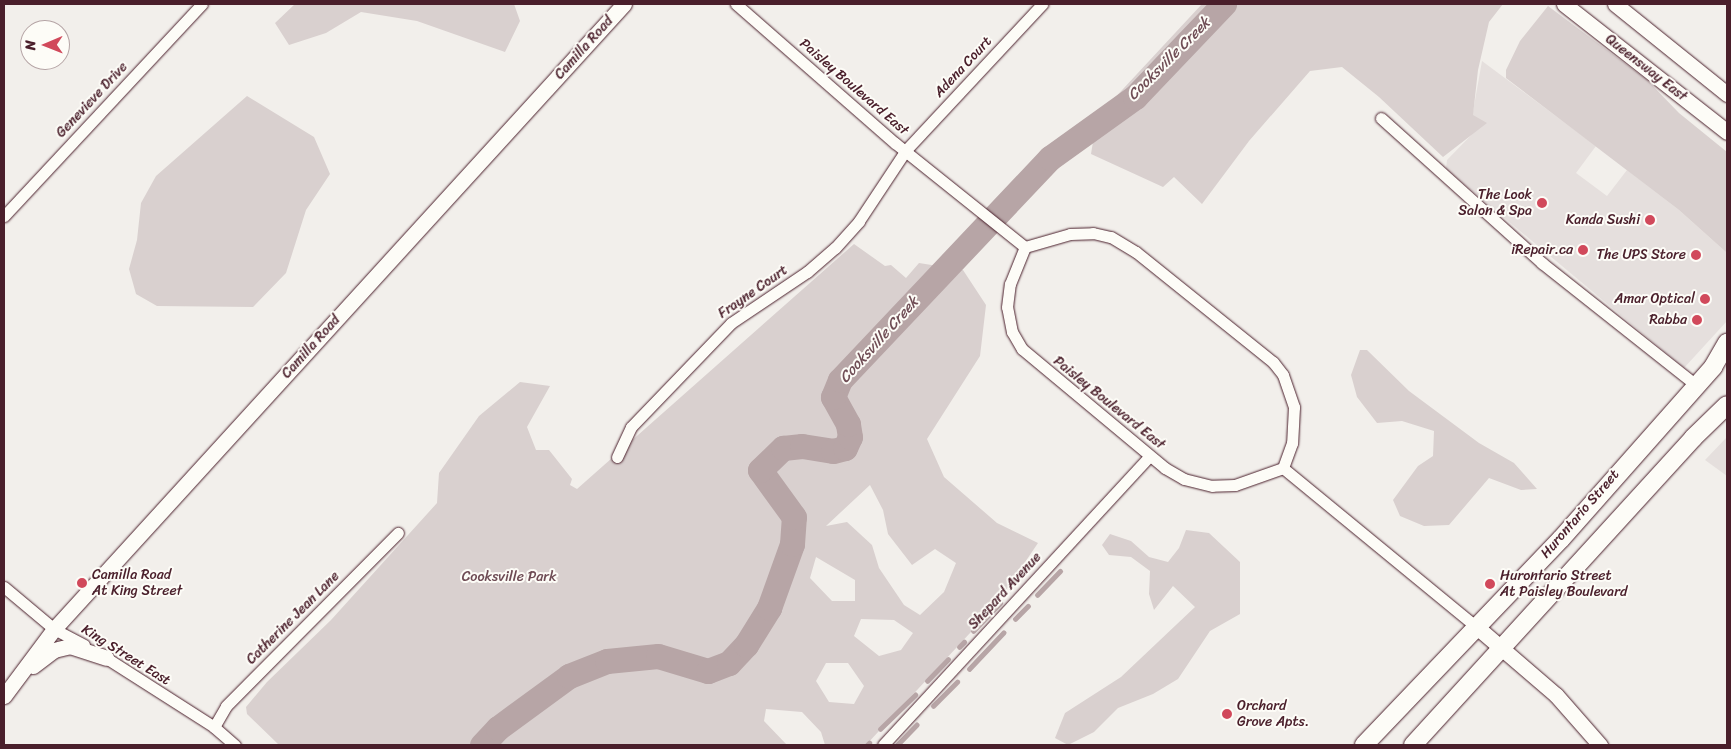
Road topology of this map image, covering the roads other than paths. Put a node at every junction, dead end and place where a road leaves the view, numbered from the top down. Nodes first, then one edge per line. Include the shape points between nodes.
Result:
1 (202, 4) edge
2 (624, 4) edge
3 (736, 4) edge
4 (1042, 4) edge
5 (1564, 4) edge
6 (1615, 4) edge
7 (1727, 94) edge
8 (1380, 118) dead end
9 (1727, 132) edge
10 (906, 150) junction
11 (4, 216) edge
12 (1024, 247) junction
13 (1727, 343) edge
14 (1696, 385) junction
15 (1727, 405) edge
16 (1150, 456) junction
17 (617, 457) dead end
18 (1283, 468) junction
19 (398, 533) dead end
20 (4, 587) edge
21 (1478, 628) junction
22 (54, 629) junction
23 (1501, 649) junction
24 (106, 658) junction
25 (4, 696) edge
26 (214, 727) junction
27 (235, 745) edge
28 (882, 745) edge
29 (1364, 745) edge
30 (1413, 745) edge
31 (1600, 745) edge

1 - 11 street, Genevieve Drive
2 - 22 street, Camilla Road
3 - 10 street, Paisley Boulevard East
4 - 10 street, Adena Court
5 - 9 street, Queensway East
6 - 7 street
8 - 14 street via 1542,264
10 - 12 street, Paisley Boulevard East
10 - 17 street, Frayne Court via 859,221 835,248 807,272 731,323 631,427
12 - 16 street, Paisley Boulevard East via 1010,284 1007,307 1012,332 1036,363
12 - 18 street via 1070,234 1093,233 1112,237 1136,252 1273,362 1286,382 1294,407 1292,443
13 - 14 main road, Hurontario Street via 1713,367
14 - 21 main road, Hurontario Street
15 - 23 main road via 1693,438
16 - 18 street, Paisley Boulevard East via 1184,479 1212,486 1235,484
16 - 28 street, Shepard Avenue
18 - 21 street
19 - 26 street, Catherine Jean Lane via 226,706
20 - 22 street, King Street East
21 - 23 street
21 - 29 main road, Hurontario Street
22 - 24 street, King Street East
22 - 25 street, Camilla Road
23 - 30 main road
23 - 31 street via 1556,695
24 - 25 street via 70,646 54,650
24 - 26 street, King Street East
26 - 27 street, King Street East

